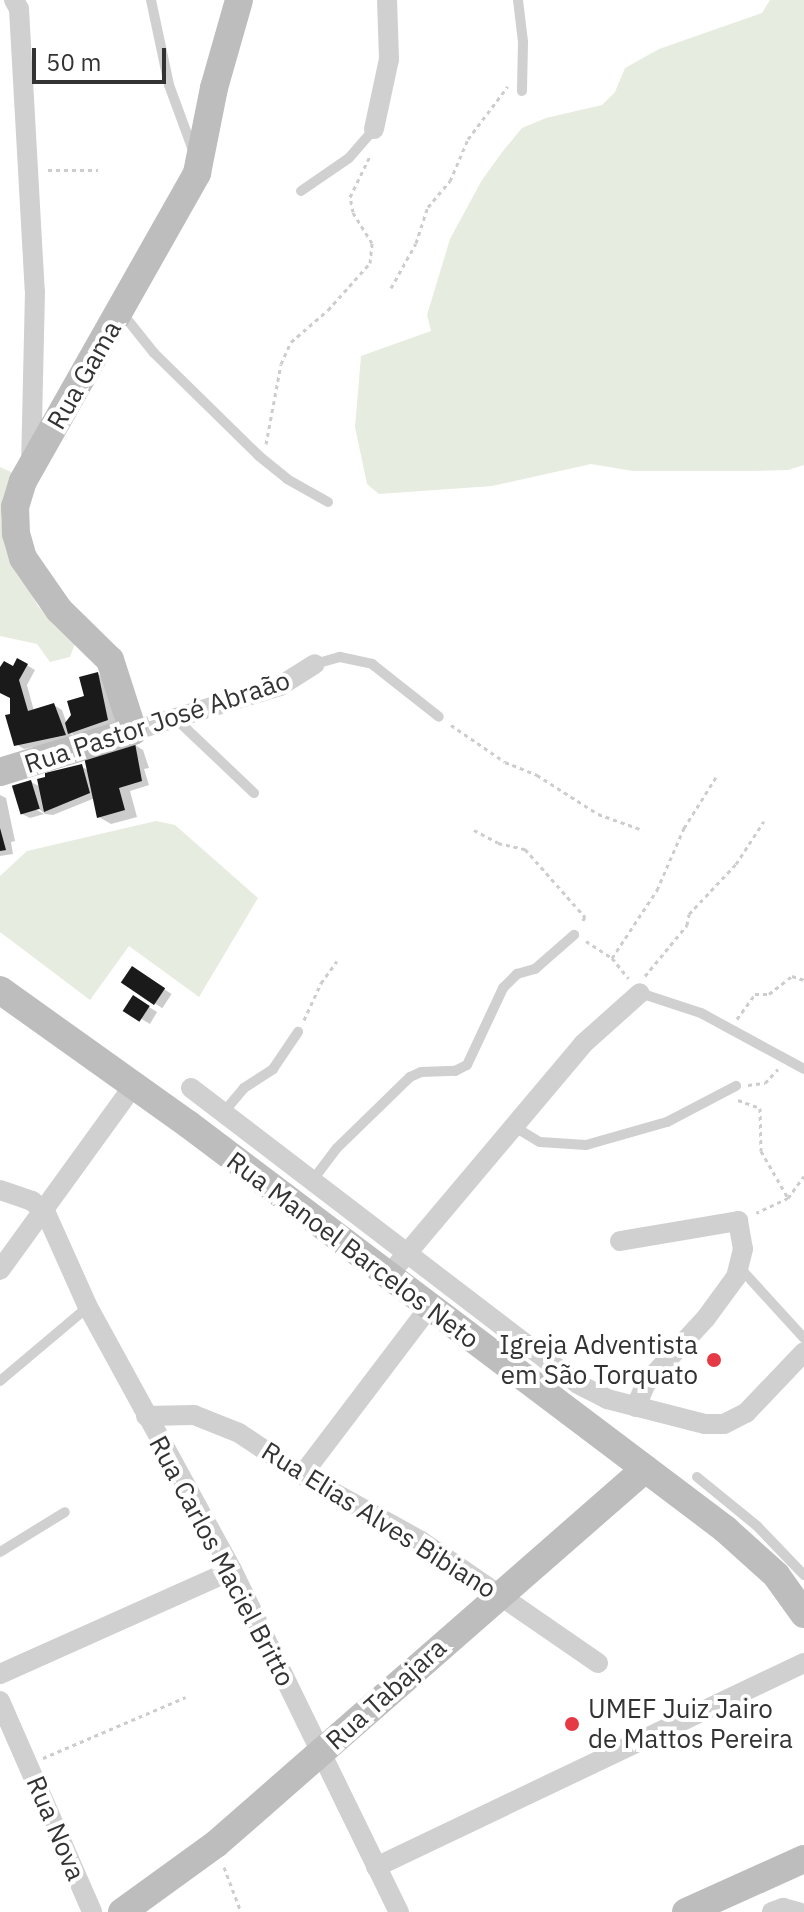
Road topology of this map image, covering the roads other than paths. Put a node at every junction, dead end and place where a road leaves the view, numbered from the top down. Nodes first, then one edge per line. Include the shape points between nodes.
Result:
1 (14, 0) edge
2 (151, 0) edge
3 (239, 0) edge
4 (387, 0) edge
5 (518, 0) edge
6 (522, 91) dead end
7 (374, 129) joint
8 (200, 166) junction
9 (301, 191) dead end
10 (120, 312) junction
11 (31, 467) junction
12 (328, 502) dead end
13 (315, 664) joint
14 (439, 717) road end
15 (175, 718) junction
16 (133, 731) junction
17 (0, 772) edge
18 (254, 793) dead end
19 (574, 935) road end
20 (0, 990) edge
21 (638, 991) joint
22 (298, 1032) road end
23 (804, 1069) edge
24 (134, 1085) junction
25 (736, 1086) road end
26 (191, 1088) dead end
27 (223, 1113) junction
28 (513, 1126) junction
29 (312, 1181) junction
30 (62, 1188) junction
31 (7, 1192) edge
32 (45, 1211) junction
33 (620, 1241) dead end
34 (406, 1253) junction
35 (740, 1268) junction
36 (0, 1270) edge
37 (387, 1277) junction
38 (88, 1307) junction
39 (428, 1309) junction
40 (804, 1338) edge
41 (804, 1352) edge
42 (0, 1381) edge
43 (636, 1407) junction
44 (146, 1416) junction
45 (645, 1469) junction
46 (302, 1475) junction
47 (697, 1477) dead end
48 (65, 1512) dead end
49 (0, 1552) edge
50 (232, 1570) junction
51 (804, 1575) edge
52 (498, 1595) junction
53 (804, 1614) edge
54 (598, 1663) dead end
55 (804, 1663) edge
56 (0, 1674) edge
57 (0, 1701) edge
58 (9, 1745) edge
59 (319, 1753) junction
60 (804, 1859) edge
61 (376, 1867) junction
62 (92, 1912) edge
63 (122, 1912) edge
64 (399, 1912) edge
65 (686, 1912) edge
66 (772, 1912) edge
67 (798, 1912) edge

1 - 11 street via 19,9 35,291
2 - 8 lane via 169,85
3 - 8 street, Rua Gama via 214,88
4 - 7 street via 389,59
5 - 6 lane
7 - 9 lane via 349,158
8 - 10 street, Rua Gama
10 - 11 street, Rua Gama
10 - 12 lane via 154,353 263,459
11 - 16 street, Rua Gama via 15,507 18,547 49,598 110,660
13 - 14 lane, Rua Pastor José Abraão via 340,657 372,664
13 - 15 street, Rua Pastor José Abraão via 280,686
15 - 16 street, Rua Pastor José Abraão
15 - 18 lane
16 - 17 street, Rua Pastor José Abraão
19 - 29 lane via 503,988 467,1065 410,1077 337,1148
20 - 24 street, Rua Manoel Barcelos Neto
21 - 23 lane via 701,1013
21 - 28 street via 583,1044
22 - 27 lane via 273,1069 244,1088
24 - 30 street
24 - 37 street, Rua Manoel Barcelos Neto
25 - 28 lane via 667,1122 586,1145 540,1142
26 - 27 street
27 - 29 street
28 - 34 street
29 - 34 street
30 - 31 street via 35,1197
30 - 32 street
31 - 32 street
32 - 36 street
32 - 38 street, Rua Carlos Maciel Britto
33 - 35 street via 738,1221
34 - 37 street
34 - 43 street via 578,1384
35 - 40 lane
35 - 43 street via 706,1318 646,1383
37 - 39 street, Rua Manoel Barcelos Neto
38 - 42 lane
38 - 44 street, Rua Carlos Maciel Britto
39 - 45 street, Rua Manoel Barcelos Neto
39 - 46 street
41 - 43 street via 732,1422 715,1425
44 - 46 street, Rua Elias Alves Bibiano via 178,1413 210,1419
44 - 50 street, Rua Carlos Maciel Britto
45 - 52 street, Rua Tabajara
45 - 53 street, Rua Manoel Barcelos Neto via 752,1551
46 - 52 street, Rua Elias Alves Bibiano via 421,1541
47 - 51 lane via 757,1526
48 - 49 lane
50 - 56 street
50 - 59 street, Rua Carlos Maciel Britto
52 - 54 street, Rua Elias Alves Bibiano
52 - 59 street, Rua Tabajara
55 - 61 street
57 - 58 street, Rua Nova
58 - 62 street, Rua Nova via 29,1765
59 - 61 street, Rua Carlos Maciel Britto
59 - 63 street, Rua Tabajara via 216,1844
60 - 65 street
61 - 64 street, Rua Carlos Maciel Britto
66 - 67 street

